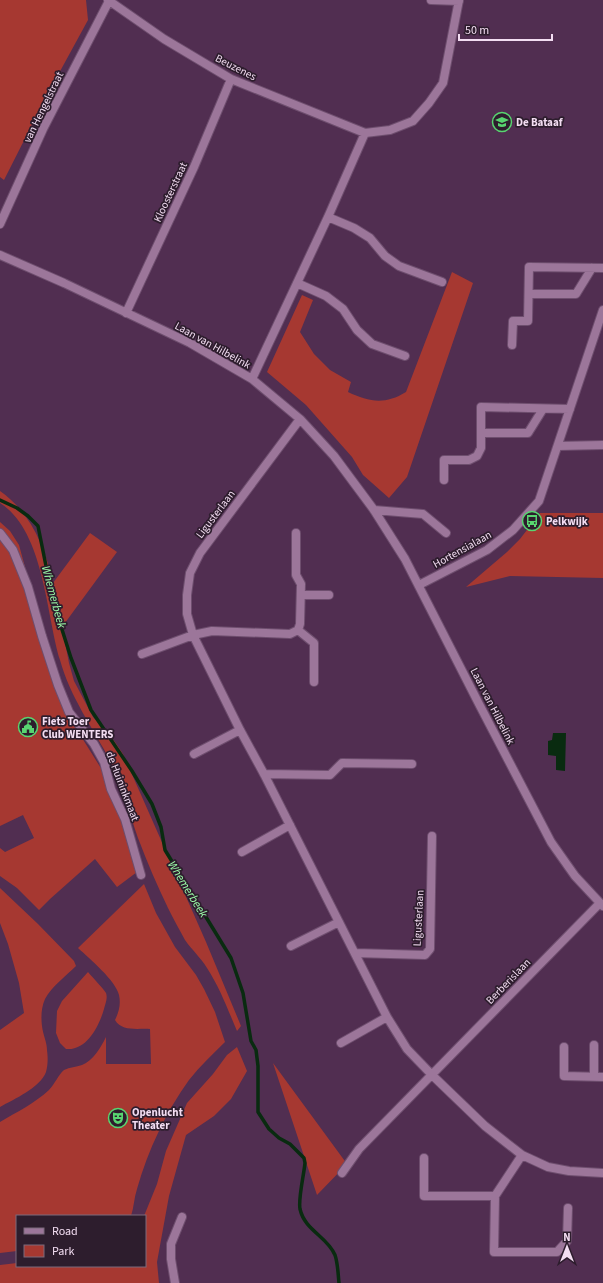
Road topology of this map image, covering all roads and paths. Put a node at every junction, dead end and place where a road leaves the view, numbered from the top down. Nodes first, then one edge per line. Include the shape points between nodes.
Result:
1 (109, 0) edge
2 (431, 0) edge
3 (459, 0) edge
4 (231, 79) junction
5 (365, 133) junction
6 (328, 217) junction
7 (0, 224) edge
8 (0, 255) edge
9 (592, 268) junction
10 (603, 268) edge
11 (442, 282) dead end
12 (297, 284) junction
13 (529, 294) junction
14 (603, 310) edge
15 (126, 313) junction
16 (512, 345) dead end
17 (405, 356) dead end
18 (252, 379) junction
19 (543, 409) junction
20 (570, 409) junction
21 (300, 419) junction
22 (481, 433) junction
23 (603, 445) edge
24 (558, 446) junction
25 (444, 480) dead end
26 (374, 510) junction
27 (296, 533) dead end
28 (446, 533) dead end
29 (0, 534) edge
30 (419, 586) junction
31 (301, 595) junction
32 (329, 595) dead end
33 (298, 630) junction
34 (193, 635) junction
35 (142, 654) dead end
36 (314, 682) dead end
37 (240, 730) junction
38 (194, 754) dead end
39 (412, 764) dead end
40 (264, 774) junction
41 (290, 825) junction
42 (432, 836) dead end
43 (242, 852) dead end
44 (141, 876) dead end
45 (601, 904) edge
46 (339, 922) junction
47 (291, 946) dead end
48 (355, 953) junction
49 (387, 1017) junction
50 (341, 1043) dead end
51 (594, 1044) dead end
52 (564, 1047) dead end
53 (432, 1075) junction
54 (594, 1076) junction
55 (603, 1076) edge
56 (522, 1155) junction
57 (424, 1158) dead end
58 (342, 1172) dead end
59 (603, 1173) edge
60 (495, 1196) junction
61 (568, 1208) dead end
62 (182, 1217) dead end
63 (175, 1283) edge

1 - 4 street, Beuzenes via 164,39
1 - 7 street, van Hengelstraat via 43,129
2 - 3 street
3 - 5 street via 443,83 429,103 412,121 390,130
4 - 5 street, Beuzenes
4 - 15 street, Kloosterstraat via 194,167
5 - 6 street
6 - 11 street via 370,238 385,256 399,266
6 - 12 street
8 - 15 street, Laan van Hilbelink
9 - 10 street
9 - 13 street via 576,294
9 - 13 street via 529,267
12 - 17 street via 332,300 343,309 357,330 372,344
12 - 18 street
13 - 16 street via 528,321 513,321
14 - 20 street, Hortensialaan
15 - 18 street, Laan van Hilbelink via 190,343
18 - 21 street, Laan van Hilbelink
19 - 20 street
19 - 22 street via 528,434
19 - 22 street via 481,407
20 - 24 street, Hortensialaan
21 - 26 street, Laan van Hilbelink via 334,456
21 - 34 street, Ligusterlaan via 200,553 190,574 187,595 187,614
22 - 25 street via 481,448 477,456 469,460 444,460
23 - 24 street
24 - 30 street, Hortensialaan via 539,501 514,530 487,550
26 - 28 street via 423,514
26 - 30 street, Laan van Hilbelink
27 - 31 street via 296,575 301,584
29 - 44 street, de Huininkmaat via 13,550 28,587 58,685 69,712 94,744 104,762
30 - 45 street, Laan van Hilbelink via 552,842 575,876
31 - 32 street
31 - 33 street
33 - 34 street via 290,634 212,632
33 - 36 street via 314,643
34 - 35 street
34 - 37 street, Ligusterlaan
37 - 38 street
37 - 40 street, Ligusterlaan
39 - 40 street via 342,763 330,775
40 - 41 street, Ligusterlaan
41 - 43 street
41 - 46 street, Ligusterlaan
42 - 48 street, Ligusterlaan via 430,949 425,955
45 - 53 street, Berberislaan
46 - 47 street
46 - 48 street, Ligusterlaan
48 - 49 street, Ligusterlaan
49 - 50 street
49 - 53 street, Ligusterlaan via 407,1049
51 - 54 street
52 - 54 street via 564,1076
53 - 56 street via 485,1126
53 - 58 street, Berberislaan via 359,1149
54 - 55 street
56 - 59 street via 548,1167
56 - 60 street
57 - 60 street via 424,1196
60 - 61 street via 494,1252 557,1252 567,1241
62 - 63 street via 171,1244

